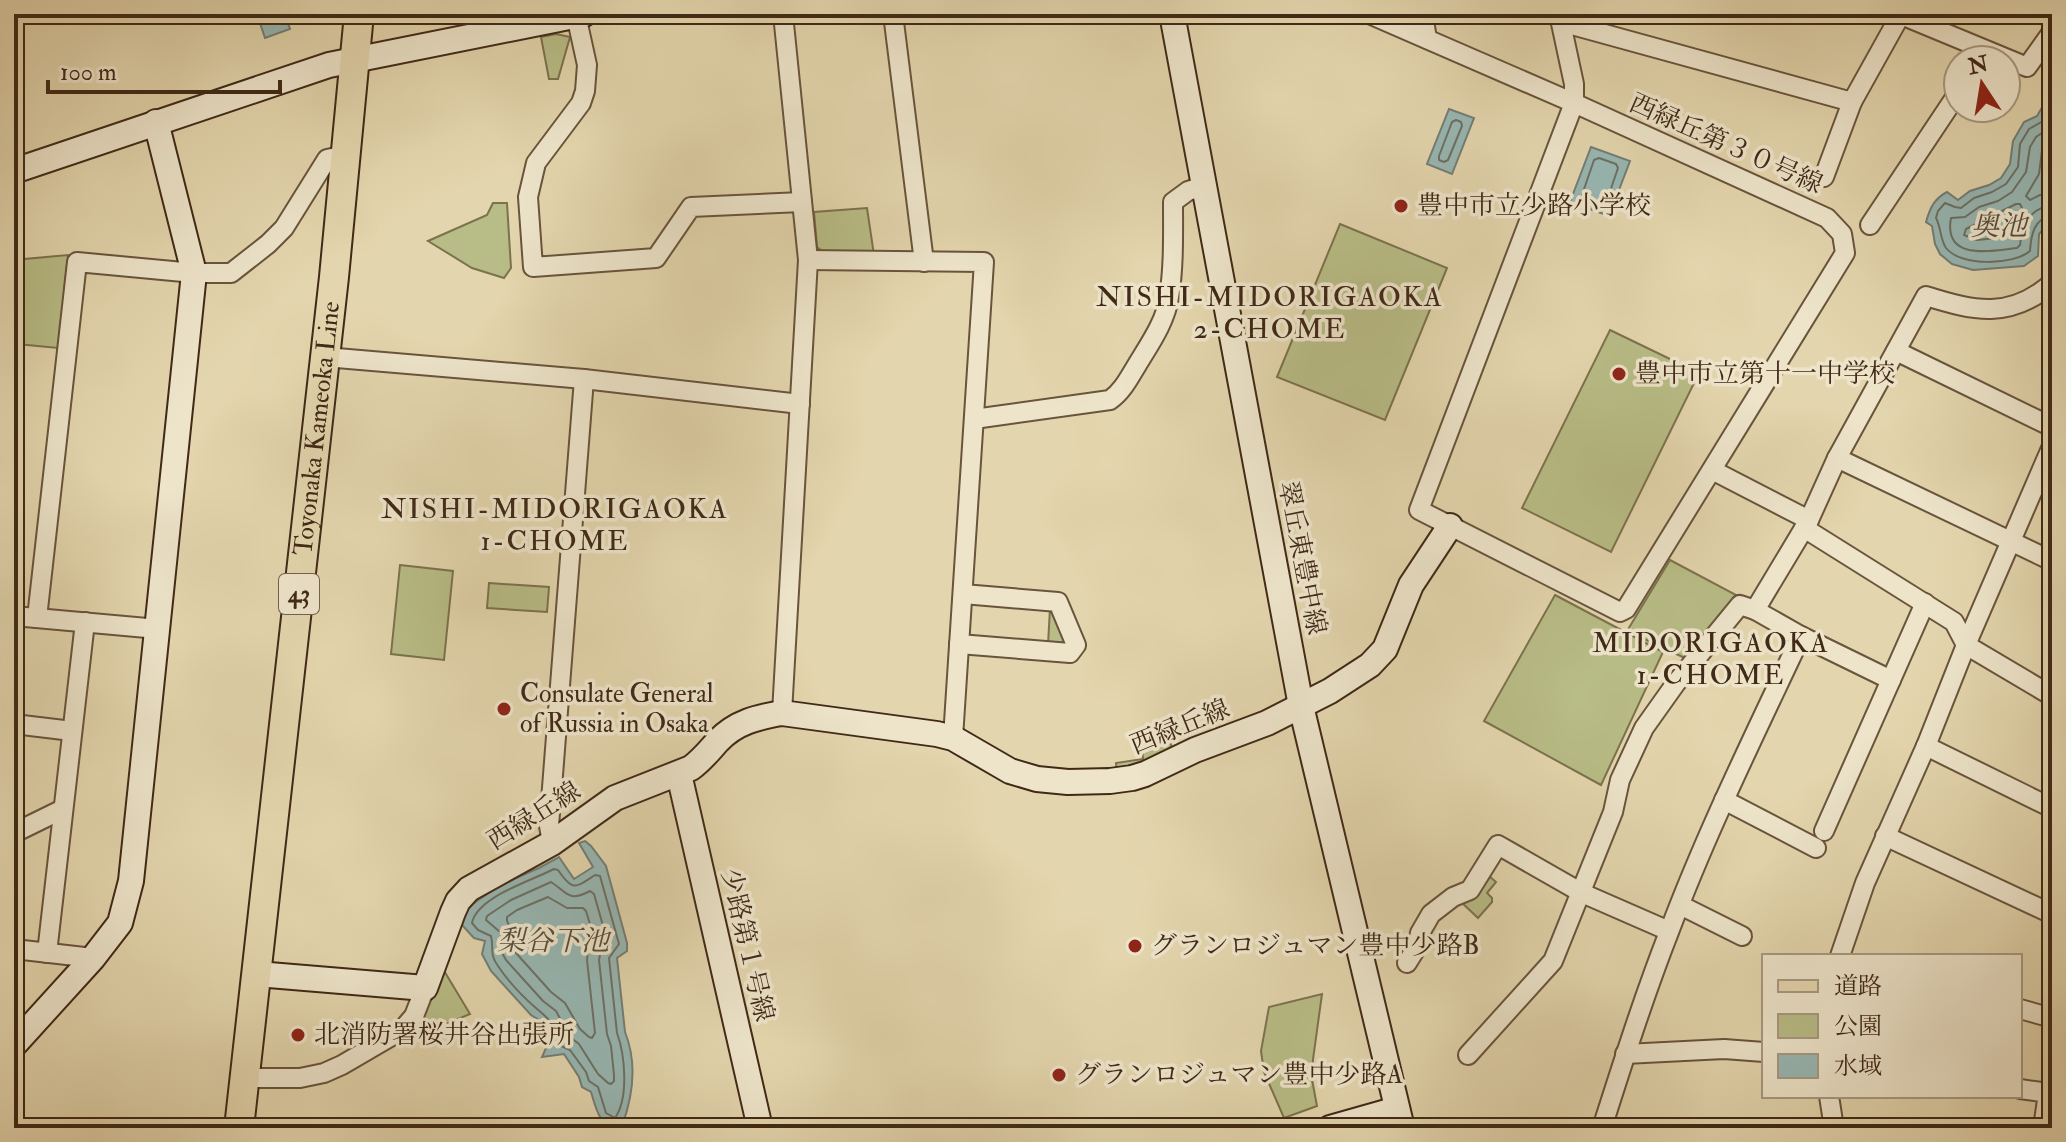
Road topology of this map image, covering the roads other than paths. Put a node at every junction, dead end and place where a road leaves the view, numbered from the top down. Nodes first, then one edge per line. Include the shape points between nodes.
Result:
1 (783, 14) edge
2 (893, 14) edge
3 (1172, 14) edge
4 (1369, 14) edge
5 (1423, 14) edge
6 (1900, 14) edge
7 (363, 15) edge
8 (580, 15) edge
9 (1560, 18) edge
10 (2052, 32) edge
11 (1427, 39) junction
12 (1961, 44) edge
13 (355, 59) junction
14 (2022, 66) edge
15 (1852, 102) junction
16 (1574, 103) junction
17 (1942, 117) edge
18 (156, 122) junction
19 (346, 155) junction
20 (14, 171) edge
21 (1824, 177) dead end
22 (1203, 186) junction
23 (802, 202) junction
24 (1870, 225) dead end
25 (808, 260) junction
26 (924, 262) junction
27 (194, 273) junction
28 (2052, 283) edge
29 (1896, 351) junction
30 (325, 357) junction
31 (584, 379) junction
32 (800, 404) junction
33 (974, 419) junction
34 (2052, 427) edge
35 (2052, 446) edge
36 (1837, 458) junction
37 (1712, 470) junction
38 (1807, 524) junction
39 (1450, 526) junction
40 (2011, 541) junction
41 (2052, 561) edge
42 (963, 594) junction
43 (1925, 603) junction
44 (1755, 610) junction
45 (14, 616) edge
46 (37, 618) junction
47 (85, 622) junction
48 (158, 629) junction
49 (1801, 636) junction
50 (959, 644) junction
51 (1966, 645) junction
52 (1891, 680) junction
53 (2052, 696) edge
54 (1301, 706) junction
55 (782, 713) junction
56 (14, 724) edge
57 (72, 731) junction
58 (953, 738) junction
59 (1926, 746) junction
60 (679, 774) junction
61 (1724, 800) junction
62 (2052, 808) edge
63 (63, 809) junction
64 (14, 833) edge
65 (1885, 836) junction
66 (552, 843) junction
67 (1582, 893) junction
68 (1680, 905) junction
69 (2052, 914) edge
70 (1669, 931) junction
71 (1742, 936) dead end
72 (14, 949) edge
73 (1841, 951) edge
74 (47, 953) junction
75 (93, 958) junction
76 (1407, 963) dead end
77 (257, 974) junction
78 (425, 988) junction
79 (2022, 1010) edge
80 (2052, 1018) edge
81 (14, 1045) edge
82 (1762, 1052) edge
83 (1625, 1054) junction
84 (1468, 1055) dead end
85 (245, 1078) junction
86 (2022, 1089) edge
87 (1829, 1098) edge
88 (1400, 1118) edge
89 (239, 1128) edge
90 (760, 1128) edge
91 (1330, 1128) edge
92 (1602, 1128) edge
93 (1834, 1128) edge
94 (2043, 1128) edge

1 - 23 street
2 - 26 street
3 - 22 street, 翠丘東豊中線
4 - 11 street, 西緑丘第３０号線
5 - 11 street
6 - 12 street
6 - 15 street
7 - 13 main road, Toyonaka Kameoka Line / 43
8 - 13 street
8 - 23 street via 585,91 536,163 528,197 533,267 656,258 691,207
9 - 15 street
9 - 16 street
10 - 14 street via 2027,67
11 - 16 street, 西緑丘第３０号線
13 - 18 street
13 - 19 main road, Toyonaka Kameoka Line / 43
15 - 21 street
16 - 37 street, 西緑丘第３０号線 via 1827,218 1842,234 1845,253
16 - 39 street via 1419,510
17 - 24 street
18 - 20 street
18 - 27 street
19 - 27 street via 327,159 284,228 231,273
19 - 30 main road, Toyonaka Kameoka Line / 43
22 - 33 street via 1173,202 1166,310 1122,389 1110,400
22 - 54 street, 翠丘東豊中線
23 - 25 street
25 - 26 street
25 - 32 street
26 - 33 street via 984,262
27 - 46 street via 77,262
27 - 48 street
28 - 29 street via 2006,309 1964,308 1926,296
29 - 34 street
29 - 36 street
30 - 31 street
30 - 77 main road, Toyonaka Kameoka Line / 43
31 - 32 street
31 - 66 street via 549,826
32 - 55 street
33 - 42 street
35 - 40 street
36 - 38 street
36 - 40 street
37 - 38 street
37 - 39 street, 西緑丘第３０号線 via 1620,612
38 - 43 street
38 - 44 street
39 - 54 street, 西緑丘線 via 1411,585 1385,649 1370,665
40 - 41 street
40 - 51 street
42 - 50 street
42 - 50 street via 1058,602 1076,645 1070,653
43 - 51 street via 1954,622
43 - 52 street
44 - 49 street
44 - 67 street via 1740,605 1644,728 1620,780
45 - 46 street
46 - 47 street
47 - 48 street
47 - 57 street
48 - 75 street via 131,881 120,923
49 - 52 street
49 - 61 street
50 - 58 street
51 - 53 street
51 - 59 street
52 - 61 street via 1820,840
54 - 58 street, 西緑丘線 via 1145,774 1110,781 1060,782 1022,775
54 - 88 street, 翠丘東豊中線
55 - 58 street, 西緑丘線
55 - 60 street, 西緑丘線 via 739,724 700,762
56 - 57 street
57 - 63 street
59 - 62 street
59 - 65 street
60 - 66 street, 西緑丘線 via 615,798
60 - 90 street, 少路第１号線
61 - 68 street
63 - 64 street
63 - 74 street
65 - 69 street
65 - 73 street
66 - 78 street, 西緑丘線 via 463,895
67 - 70 street
67 - 76 street via 1498,845 1470,890 1431,914
67 - 84 street via 1553,961
68 - 70 street
68 - 71 street
70 - 83 street
72 - 74 street
74 - 75 street
75 - 81 street
77 - 78 street
77 - 85 main road, Toyonaka Kameoka Line / 43
78 - 85 street via 402,1030 342,1065 300,1078
79 - 80 street
82 - 83 street
83 - 92 street
85 - 89 main road, Toyonaka Kameoka Line / 43
86 - 94 street via 2048,1093
87 - 93 street
88 - 91 street, 翠丘東豊中線

